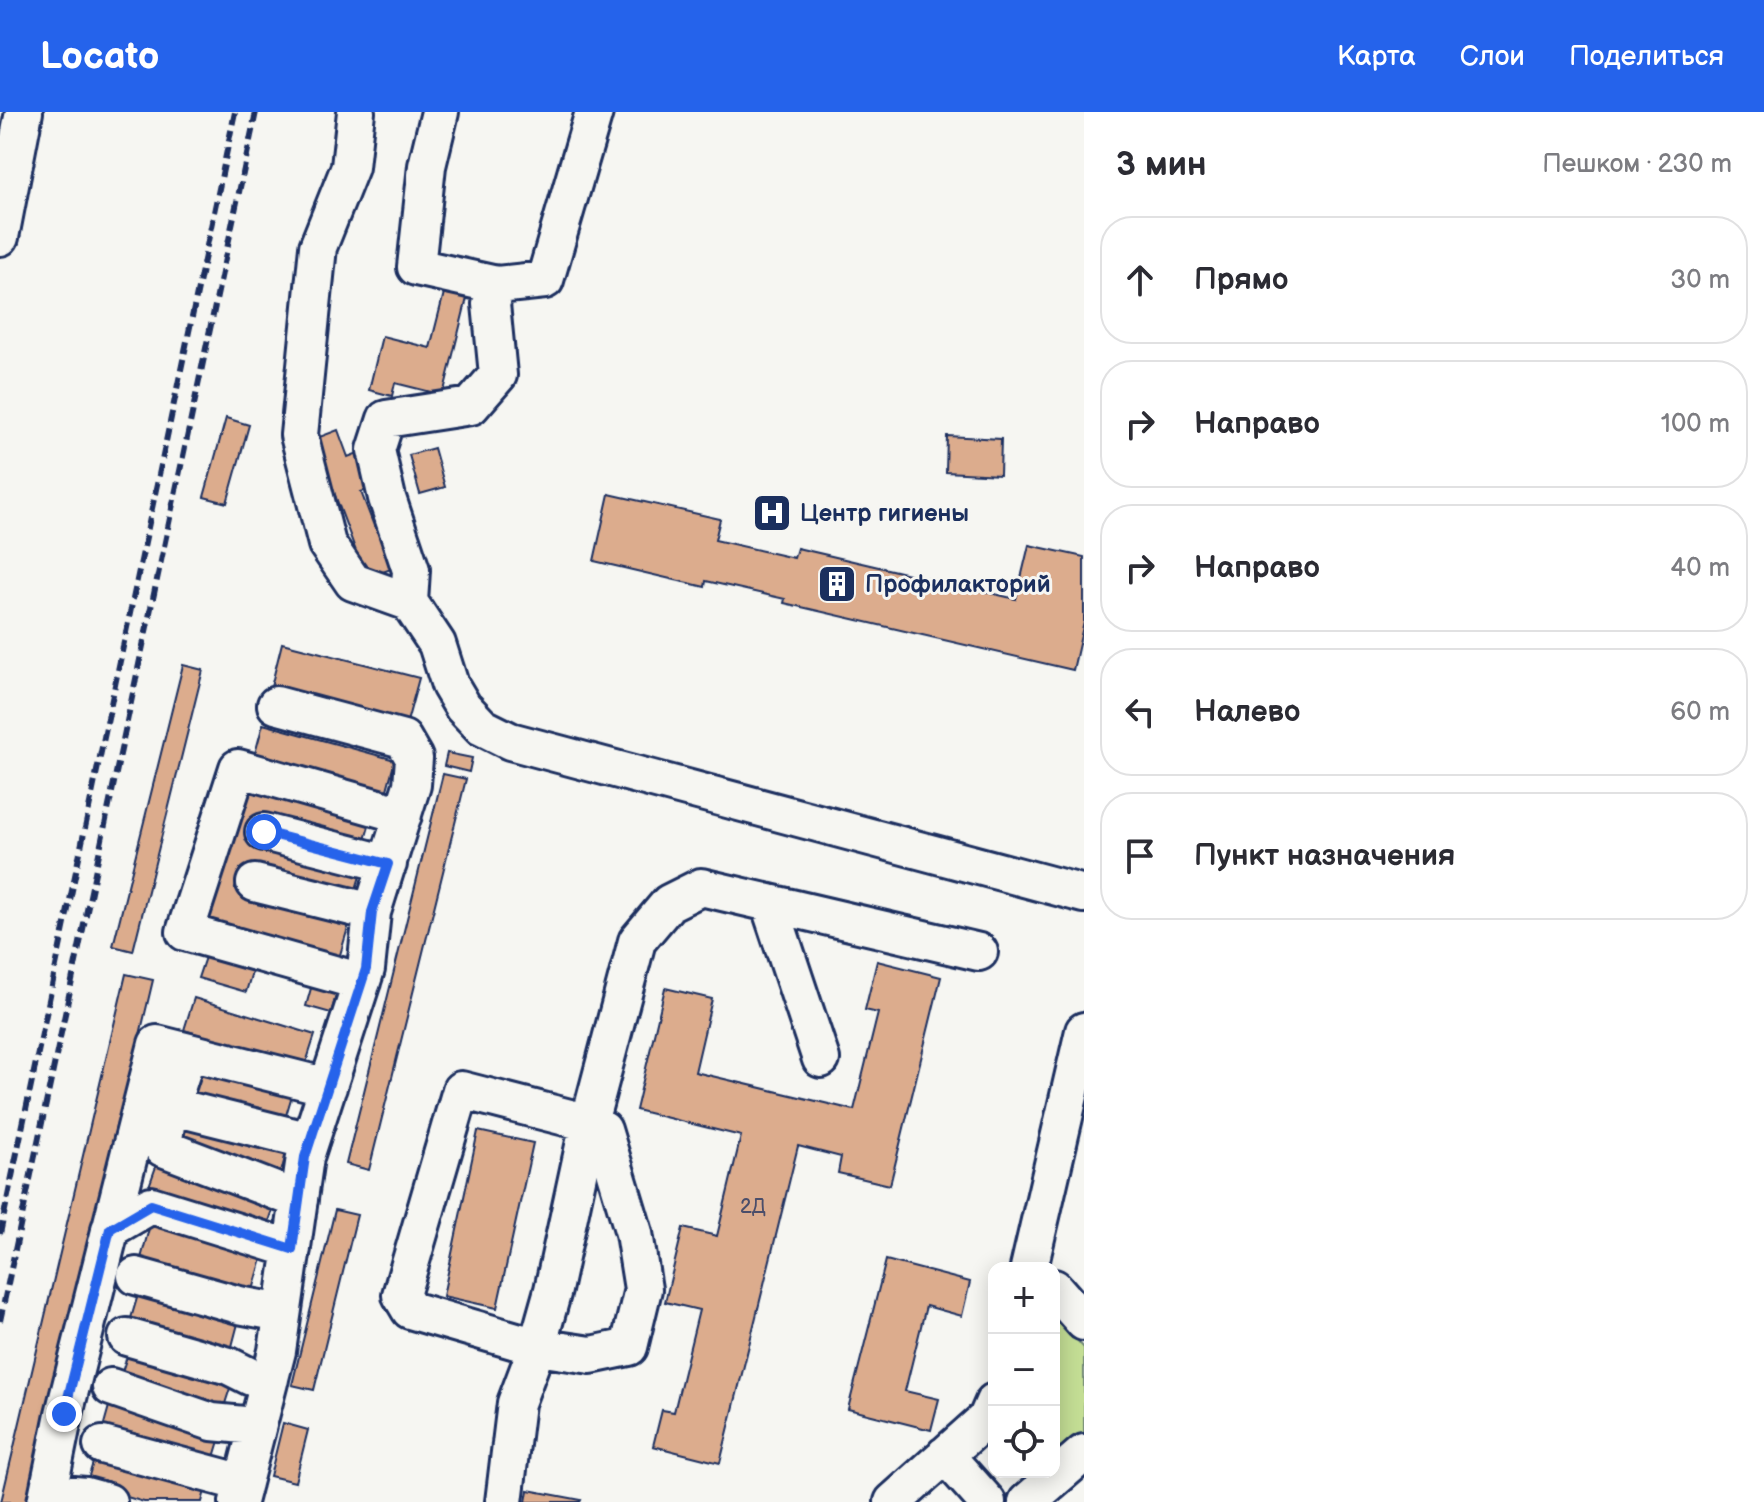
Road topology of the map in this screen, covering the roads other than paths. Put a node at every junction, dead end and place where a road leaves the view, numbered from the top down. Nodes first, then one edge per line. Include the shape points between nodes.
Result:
1 (24, 112) edge
2 (356, 112) edge
3 (440, 112) edge
4 (594, 112) edge
5 (1, 229) edge
6 (497, 285) junction
7 (409, 602) junction
8 (276, 705) dead end
9 (403, 815) junction
10 (264, 832) dead end
11 (388, 864) junction
12 (255, 883) dead end
13 (1084, 894) edge
14 (769, 903) junction
15 (372, 912) junction
16 (979, 952) dead end
17 (362, 982) junction
18 (1084, 1031) edge
19 (188, 1052) junction
20 (821, 1059) dead end
21 (328, 1087) junction
22 (170, 1106) junction
23 (589, 1123) junction
24 (310, 1141) junction
25 (299, 1200) junction
26 (110, 1229) junction
27 (292, 1249) junction
28 (1030, 1262) edge
29 (136, 1276) dead end
30 (1060, 1295) edge
31 (282, 1313) junction
32 (1084, 1322) edge
33 (127, 1337) dead end
34 (537, 1347) junction
35 (270, 1379) junction
36 (111, 1387) dead end
37 (992, 1406) edge
38 (256, 1433) junction
39 (102, 1445) dead end
40 (1084, 1453) edge
41 (945, 1455) junction
42 (241, 1493) edge
43 (47, 1498) edge
44 (108, 1502) edge
45 (504, 1502) edge
46 (893, 1502) edge
47 (987, 1502) edge
48 (1027, 1502) edge

1 - 5 street
2 - 7 street via 350,167 318,247 299,435 327,544 353,582
3 - 6 street via 427,166 416,267
4 - 6 street via 545,280
6 - 7 street via 491,304 498,375 471,406 386,419 376,450 411,570
7 - 13 street via 437,644 463,707 482,727 510,741
8 - 9 street via 403,739 414,758
9 - 11 street
9 - 17 street via 238,768 185,932
10 - 11 street
11 - 15 street
12 - 15 street
14 - 16 street
14 - 20 street
14 - 23 street via 701,887 669,903 637,941
15 - 17 street
17 - 21 street
18 - 28 street
19 - 21 street
19 - 22 street
19 - 26 street via 157,1044
21 - 24 street
22 - 24 street
22 - 25 street via 163,1148
23 - 34 street
23 - 34 street via 603,1130 634,1233 643,1289 629,1347 591,1355
23 - 34 street via 461,1090 401,1295 410,1310
24 - 25 street
25 - 27 street
26 - 27 street via 151,1205
26 - 43 street
27 - 31 street
29 - 31 street
30 - 32 street
31 - 35 street
33 - 35 street
34 - 45 street via 516,1403
35 - 38 street
36 - 38 street
37 - 41 street via 987,1418
38 - 42 street
39 - 42 street
40 - 48 street
41 - 46 street
41 - 47 street
43 - 44 street via 86,1496

